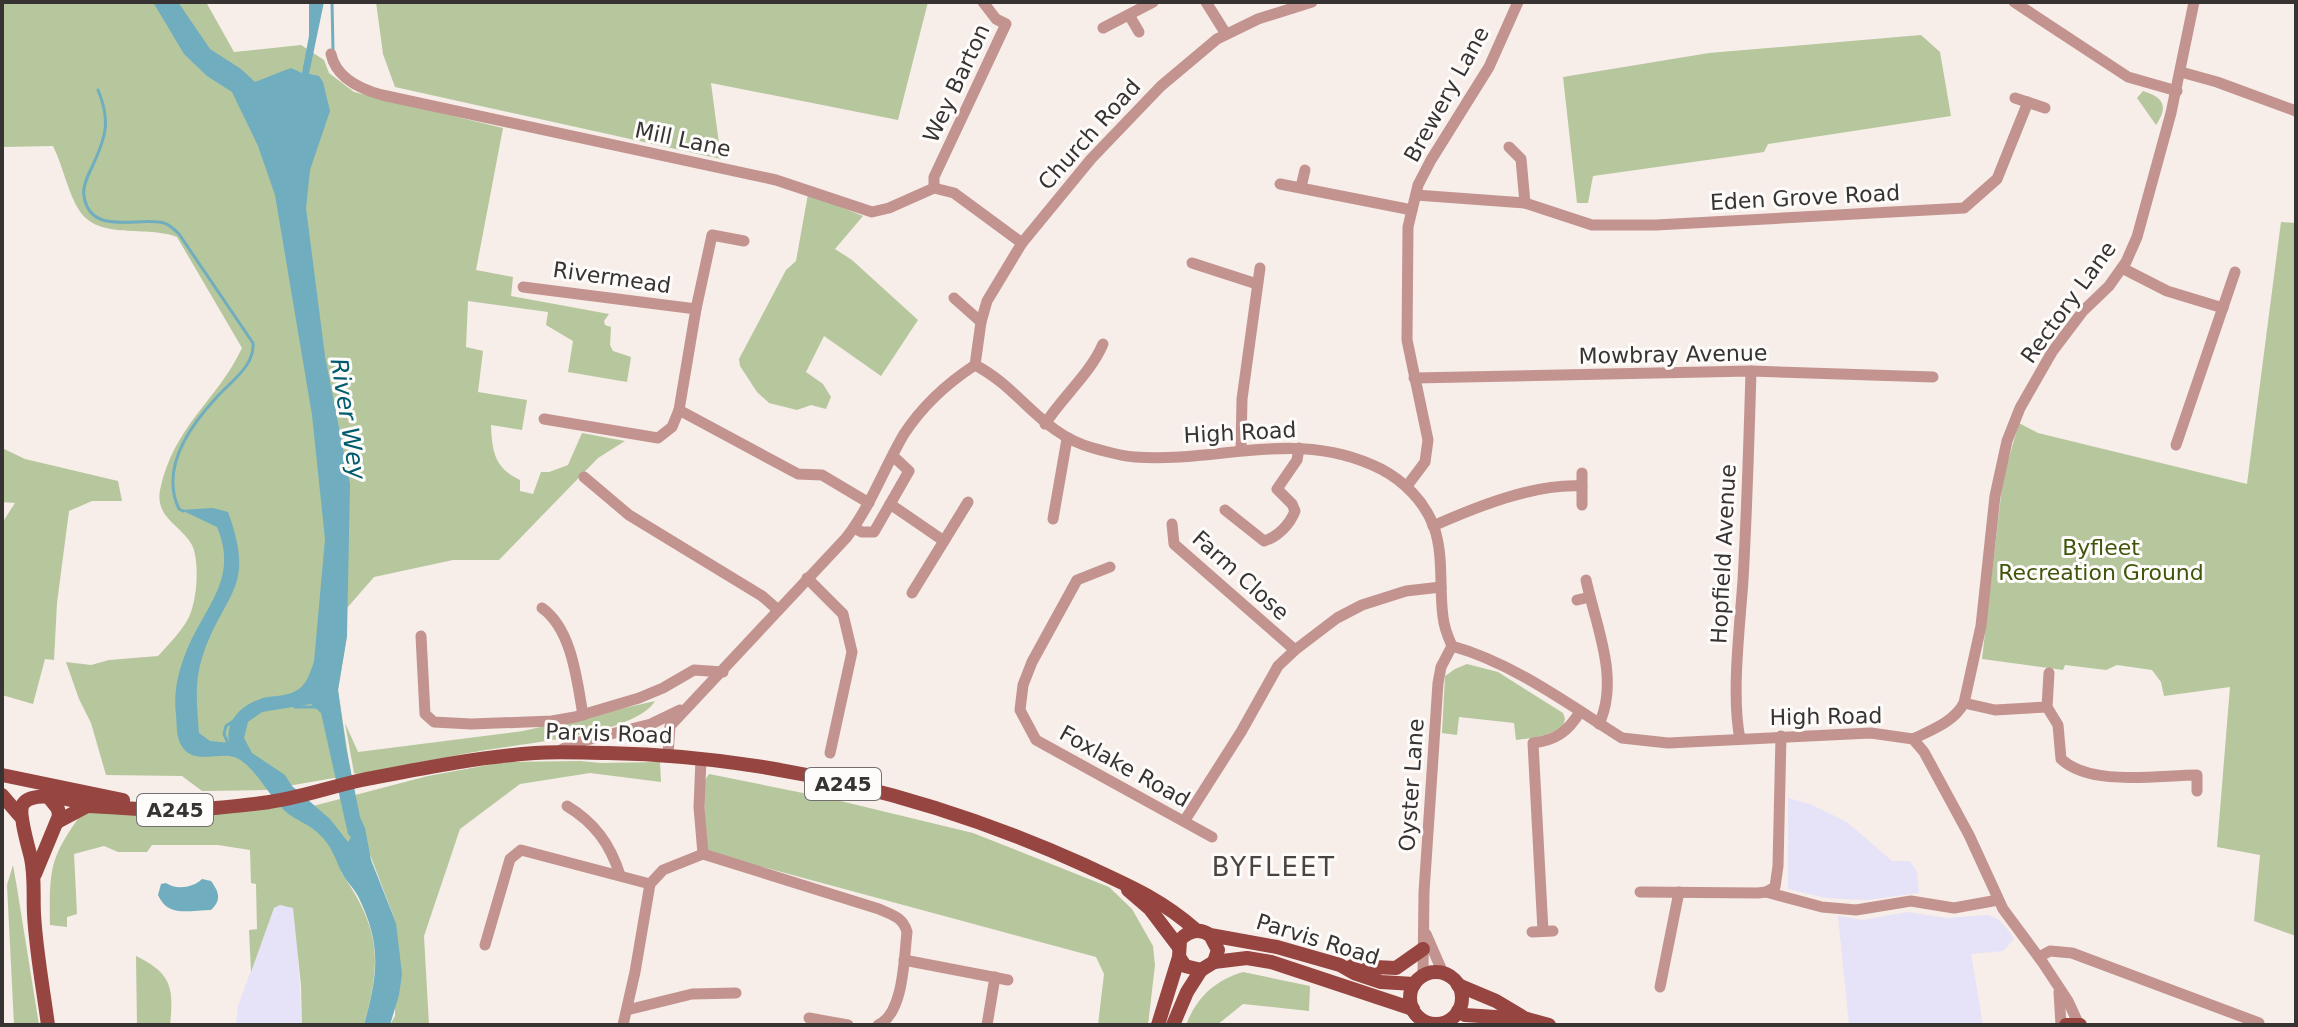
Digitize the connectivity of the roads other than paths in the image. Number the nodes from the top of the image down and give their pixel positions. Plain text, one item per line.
1 (983, 2) edge
2 (1153, 2) edge
3 (1206, 2) edge
4 (1312, 2) edge
5 (1518, 2) edge
6 (2014, 2) edge
7 (2194, 2) edge
8 (1129, 15) junction
9 (1103, 28) dead end
10 (1139, 32) dead end
11 (1226, 34) junction
12 (331, 54) dead end
13 (2181, 72) junction
14 (2177, 91) junction
15 (2015, 98) dead end
16 (2028, 102) junction
17 (2045, 108) dead end
18 (2296, 111) edge
19 (1509, 147) dead end
20 (1305, 170) dead end
21 (1280, 184) dead end
22 (1301, 187) junction
23 (934, 188) junction
24 (1416, 195) junction
25 (1525, 203) junction
26 (1412, 210) junction
27 (744, 241) dead end
28 (1022, 243) junction
29 (1192, 263) dead end
30 (1260, 268) dead end
31 (2122, 268) junction
32 (2235, 272) dead end
33 (1257, 284) junction
34 (523, 287) dead end
35 (954, 298) dead end
36 (2223, 308) junction
37 (696, 309) junction
38 (981, 322) junction
39 (1103, 344) dead end
40 (975, 365) junction
41 (1751, 371) junction
42 (1933, 377) dead end
43 (1414, 378) junction
44 (679, 410) junction
45 (544, 419) dead end
46 (1045, 424) junction
47 (1067, 439) junction
48 (2176, 445) dead end
49 (1299, 448) junction
50 (1241, 449) junction
51 (893, 456) junction
52 (584, 477) dead end
53 (1407, 486) junction
54 (968, 502) dead end
55 (869, 503) junction
56 (890, 504) junction
57 (1582, 505) dead end
58 (1225, 510) dead end
59 (1053, 519) dead end
60 (1172, 524) dead end
61 (1433, 526) junction
62 (854, 528) junction
63 (944, 541) junction
64 (1110, 567) dead end
65 (807, 578) junction
66 (1586, 580) dead end
67 (1441, 587) junction
68 (912, 593) dead end
69 (1590, 597) junction
70 (1577, 600) dead end
71 (542, 608) dead end
72 (778, 610) junction
73 (421, 636) dead end
74 (1452, 646) junction
75 (1295, 650) junction
76 (723, 672) junction
77 (2049, 673) dead end
78 (1964, 703) junction
79 (685, 707) junction
80 (2047, 707) junction
81 (1580, 712) junction
82 (583, 715) junction
83 (1599, 724) junction
84 (1781, 736) junction
85 (1740, 739) junction
86 (1913, 739) junction
87 (557, 752) junction
88 (830, 753) dead end
89 (668, 755) junction
90 (701, 759) junction
91 (2, 775) edge
92 (2, 782) edge
93 (2197, 791) dead end
94 (2, 795) edge
95 (43, 797) junction
96 (87, 806) junction
97 (567, 806) dead end
98 (168, 809) junction
99 (1185, 820) junction
100 (24, 822) junction
101 (54, 826) junction
102 (1212, 837) dead end
103 (703, 854) junction
104 (35, 874) junction
105 (620, 875) junction
106 (1115, 879) junction
107 (650, 884) junction
108 (1640, 892) dead end
109 (1679, 892) junction
110 (1766, 892) junction
111 (1998, 900) junction
112 (1424, 930) junction
113 (1543, 931) dead end
114 (1203, 932) junction
115 (485, 945) dead end
116 (1423, 949) junction
117 (1178, 951) junction
118 (2039, 957) junction
119 (904, 960) junction
120 (1340, 965) junction
121 (1208, 966) junction
122 (1443, 973) junction
123 (995, 977) junction
124 (1419, 979) junction
125 (1008, 980) dead end
126 (1458, 985) junction
127 (1660, 987) dead end
128 (2058, 988) junction
129 (736, 993) dead end
130 (627, 1010) junction
131 (1458, 1011) junction
132 (1418, 1017) edge
133 (809, 1018) dead end
134 (1527, 1019) junction
135 (1445, 1023) edge
136 (2259, 1023) dead end
137 (48, 1025) edge
138 (623, 1025) edge
139 (848, 1025) edge
140 (878, 1025) edge
141 (987, 1025) edge
142 (1158, 1025) edge
143 (1173, 1025) edge
144 (1549, 1025) edge
145 (2063, 1025) edge
146 (2079, 1025) edge

1 - 23 street, Wey Barton
2 - 8 street
3 - 11 street
4 - 11 street, Church Road
5 - 24 street, Brewery Lane
6 - 14 street
7 - 13 street, Rectory Lane
8 - 9 street
8 - 10 street
11 - 28 street, Church Road
12 - 23 street, Mill Lane
13 - 14 street, Rectory Lane
13 - 18 street
14 - 31 street, Rectory Lane
15 - 16 street
16 - 17 street
16 - 25 street, Eden Grove Road
19 - 25 street
20 - 22 street
21 - 22 street
22 - 26 street
23 - 28 street
24 - 25 street, Eden Grove Road
24 - 26 street, Brewery Lane
26 - 43 street, Brewery Lane
27 - 37 street
28 - 38 street, Church Road
29 - 33 street
30 - 33 street
31 - 36 street
31 - 78 street, Rectory Lane
32 - 36 street
33 - 50 street
34 - 37 street, Rivermead
35 - 38 street
36 - 48 street
37 - 44 street
38 - 40 street, Church Road
39 - 46 street
40 - 46 street, High Road
40 - 51 street
41 - 42 street, Mowbray Avenue
41 - 43 street, Mowbray Avenue
41 - 85 street, Hopfield Avenue
43 - 53 street, Brewery Lane
44 - 45 street
44 - 55 street
46 - 47 street, High Road
47 - 50 street, High Road
47 - 59 street
49 - 50 street, High Road
49 - 53 street, High Road
49 - 58 street
51 - 55 street
51 - 56 street
52 - 72 street
53 - 61 street, High Road
54 - 63 street
55 - 62 street
56 - 62 street
56 - 63 street
57 - 61 street
60 - 75 street, Farm Close
61 - 67 street, High Road
62 - 65 street
63 - 68 street
64 - 99 street, Foxlake Road
65 - 72 street
65 - 88 street
66 - 69 street
67 - 74 street, High Road
67 - 75 street
69 - 70 street
69 - 83 street
71 - 82 street
72 - 76 street
73 - 82 street
74 - 81 street, High Road
74 - 112 street, Oyster Lane
75 - 99 street
76 - 79 street
76 - 82 street
77 - 80 street
78 - 80 street
78 - 86 street
79 - 87 street
79 - 89 street
80 - 93 street
81 - 83 street, High Road
81 - 113 street
83 - 85 street, High Road
84 - 85 street, High Road
84 - 86 street, High Road
84 - 110 street
86 - 111 street, High Road
87 - 89 main road, Parvis Road / A245
87 - 98 main road, Parvis Road / A245
89 - 90 main road, Parvis Road / A245
90 - 103 street
90 - 106 main road, Parvis Road / A245
91 - 98 main road, A245
92 - 95 main road, A245
94 - 100 main road
95 - 96 main road, Parvis Road / A245
95 - 100 main road
95 - 101 main road
96 - 98 main road, Parvis Road / A245
96 - 101 main road
97 - 105 street
99 - 102 street, Foxlake Road
100 - 101 main road
100 - 104 main road
101 - 104 main road
103 - 107 street
103 - 119 street
104 - 137 main road
105 - 107 street
105 - 115 street
106 - 114 main road, Parvis Road / A245
106 - 117 main road, Parvis Road / A245
107 - 130 street
108 - 109 street
109 - 110 street
109 - 127 street
110 - 111 street
111 - 118 street, High Road
112 - 116 street, Oyster Lane
112 - 122 street, Oyster Lane
114 - 117 main road
114 - 120 main road, Parvis Road
114 - 121 main road
116 - 120 main road
116 - 124 street, Oyster Lane
117 - 121 main road, A245
117 - 142 main road
118 - 128 street, High Road
118 - 136 street
119 - 123 street
119 - 140 street
120 - 124 main road, Parvis Road
121 - 132 main road, Parvis Road
121 - 143 main road
122 - 124 main road
122 - 126 main road
123 - 125 street
123 - 141 street
124 - 132 main road
126 - 131 main road
126 - 134 main road
128 - 145 street, High Road
128 - 146 street, High Road
129 - 130 street
130 - 138 street
131 - 134 main road
131 - 135 main road
132 - 135 main road
133 - 139 street
134 - 144 main road
145 - 146 main road

